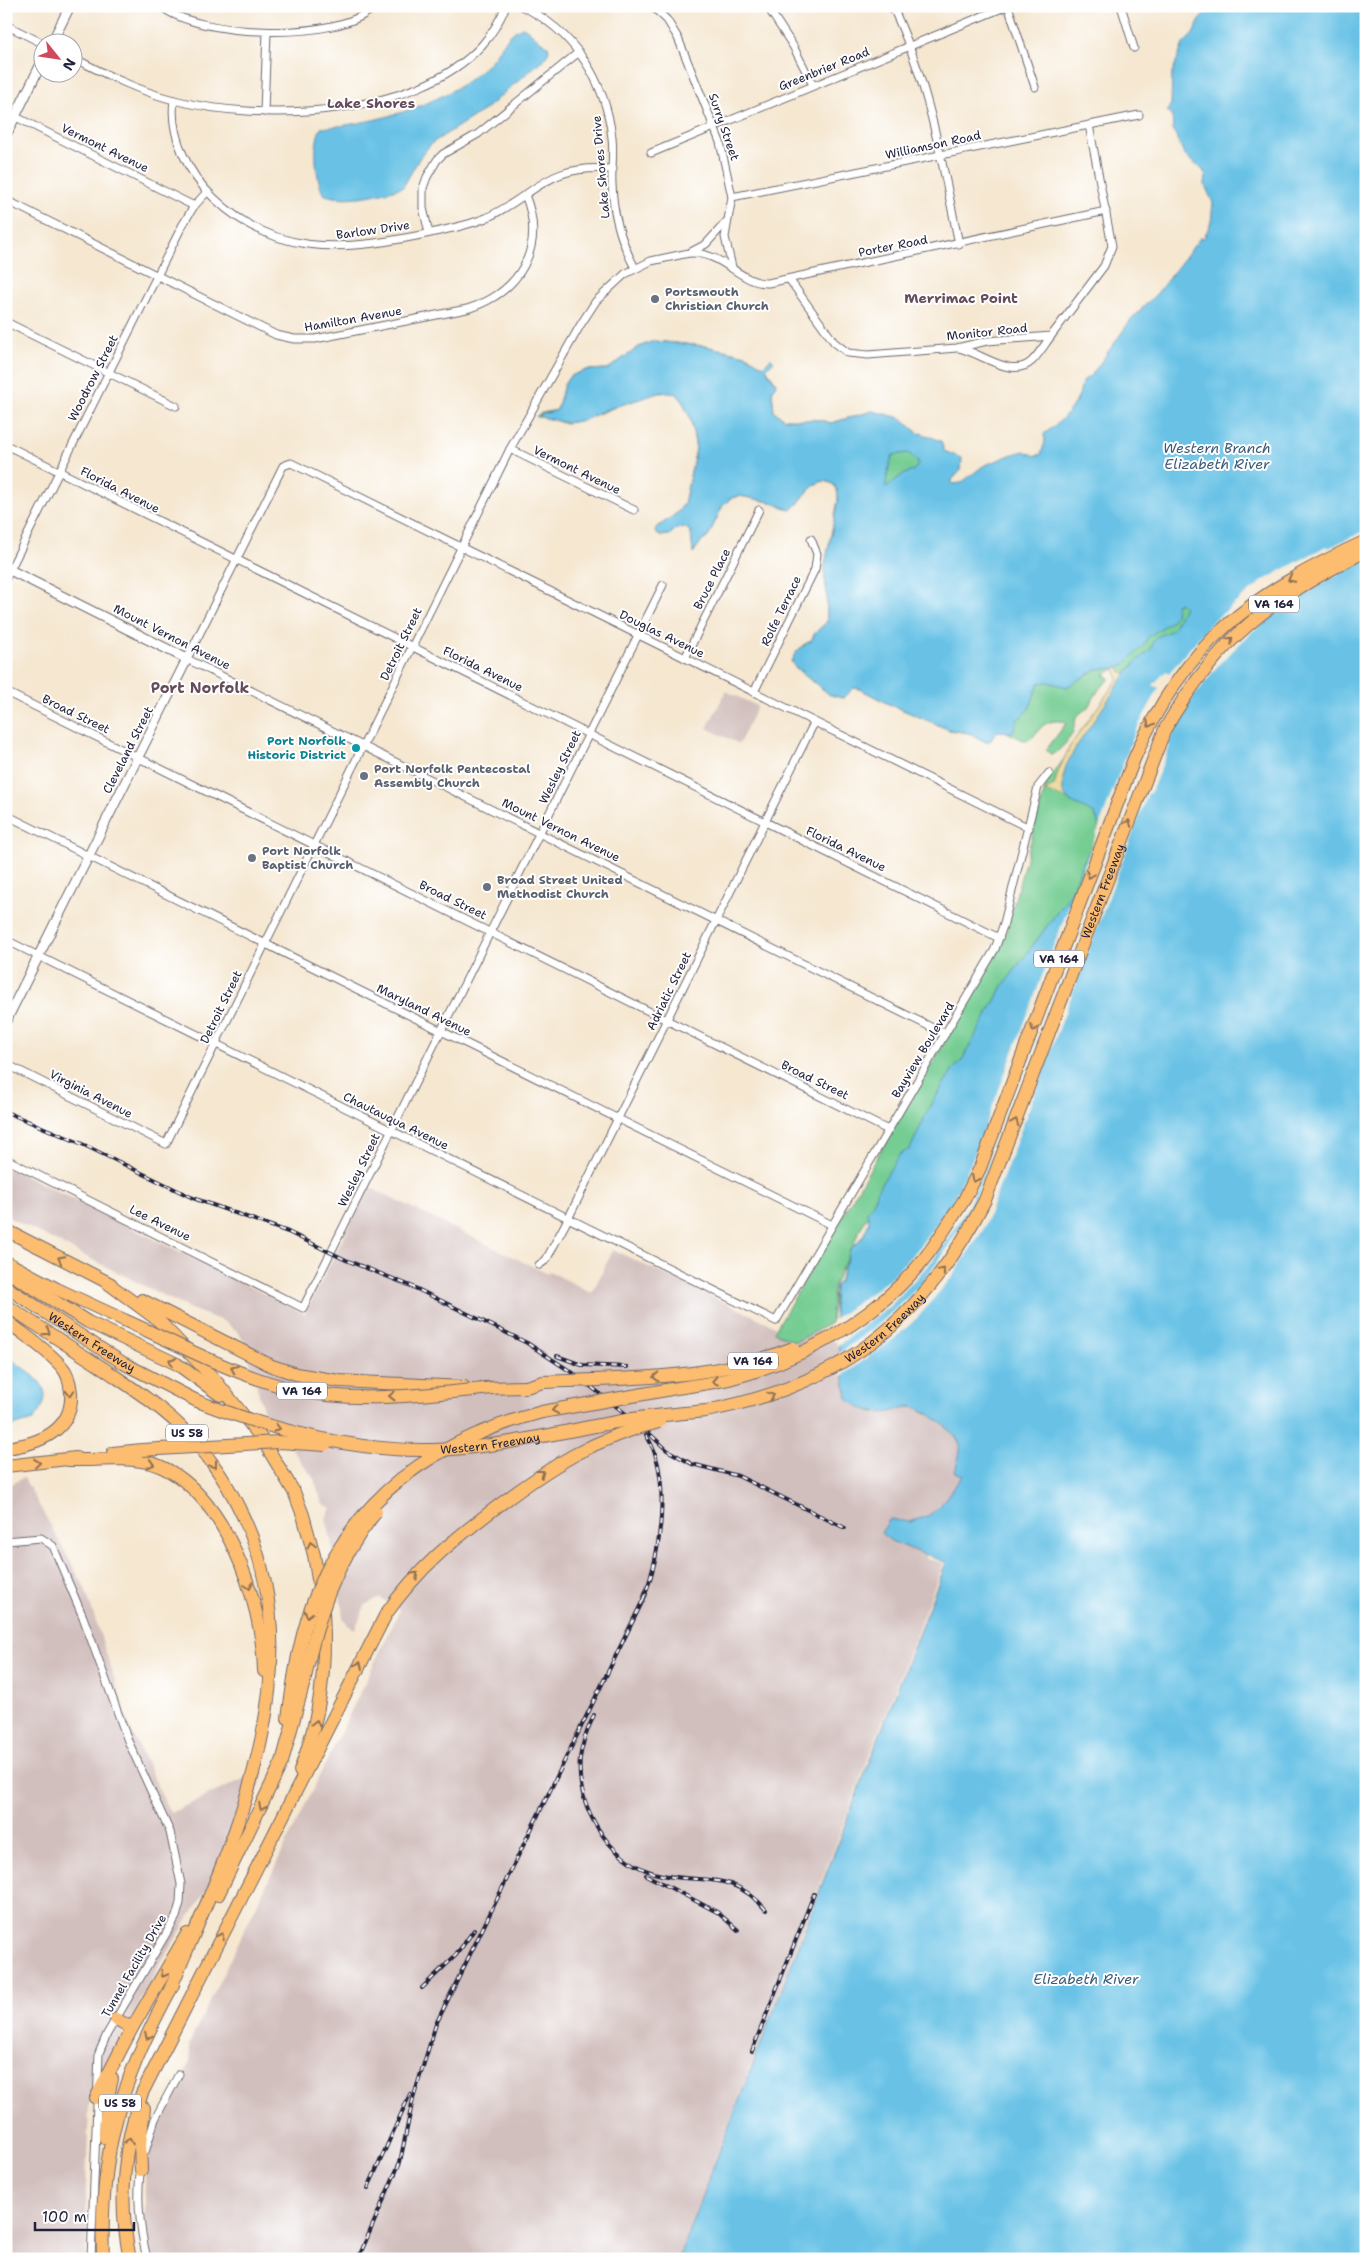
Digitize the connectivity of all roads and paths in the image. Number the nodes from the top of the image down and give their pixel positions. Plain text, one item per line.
1 (70, 6) edge
2 (161, 6) edge
3 (374, 6) edge
4 (506, 6) edge
5 (521, 6) edge
6 (652, 6) edge
7 (767, 6) edge
8 (892, 6) edge
9 (1008, 6) edge
10 (1121, 6) edge
11 (6, 25) edge
12 (57, 32) edge
13 (267, 32) junction
14 (32, 38) edge
15 (910, 46) junction
16 (1134, 48) dead end
17 (579, 52) junction
18 (82, 63) edge
19 (33, 82) edge
20 (813, 85) junction
21 (1035, 86) dead end
22 (174, 100) junction
23 (6, 112) edge
24 (264, 112) junction
25 (1139, 115) dead end
26 (16, 117) junction
27 (1089, 125) junction
28 (714, 126) junction
29 (6, 135) edge
30 (651, 153) dead end
31 (940, 155) junction
32 (613, 169) junction
33 (207, 192) junction
34 (525, 195) junction
35 (732, 196) junction
36 (6, 200) edge
37 (194, 206) junction
38 (1106, 211) junction
39 (727, 221) junction
40 (429, 233) junction
41 (959, 244) junction
42 (689, 253) junction
43 (732, 267) junction
44 (635, 268) junction
45 (157, 276) junction
46 (788, 279) junction
47 (6, 322) edge
48 (1051, 336) junction
49 (957, 348) junction
50 (108, 373) junction
51 (176, 406) dead end
52 (6, 445) edge
53 (510, 449) junction
54 (286, 463) joint
55 (58, 471) junction
56 (634, 510) dead end
57 (759, 510) dead end
58 (811, 539) dead end
59 (1366, 541) edge
60 (461, 548) junction
61 (1366, 551) edge
62 (236, 560) junction
63 (8, 572) edge
64 (663, 585) dead end
65 (638, 635) junction
66 (412, 647) junction
67 (684, 658) junction
68 (187, 659) junction
69 (6, 692) edge
70 (754, 692) junction
71 (814, 723) junction
72 (589, 734) junction
73 (363, 746) junction
74 (138, 757) junction
75 (1049, 773) dead end
76 (6, 815) edge
77 (765, 822) junction
78 (1029, 828) junction
79 (539, 834) junction
80 (314, 845) junction
81 (89, 856) junction
82 (716, 921) junction
83 (490, 931) junction
84 (1000, 938) junction
85 (6, 940) edge
86 (265, 944) junction
87 (39, 956) junction
88 (667, 1020) junction
89 (6, 1022) edge
90 (441, 1031) junction
91 (945, 1034) junction
92 (216, 1044) junction
93 (6, 1064) edge
94 (618, 1119) junction
95 (888, 1130) junction
96 (391, 1132) junction
97 (166, 1144) joint
98 (6, 1159) edge
99 (568, 1219) junction
100 (832, 1225) junction
101 (6, 1230) edge
102 (941, 1235) junction
103 (6, 1262) edge
104 (539, 1265) dead end
105 (6, 1271) edge
106 (105, 1281) junction
107 (6, 1287) edge
108 (6, 1305) edge
109 (303, 1308) joint
110 (6, 1320) edge
111 (776, 1321) joint
112 (493, 1388) junction
113 (706, 1411) junction
114 (251, 1424) junction
115 (6, 1441) edge
116 (28, 1444) junction
117 (6, 1448) edge
118 (370, 1448) junction
119 (68, 1460) junction
120 (6, 1466) edge
121 (6, 1541) edge
122 (256, 1761) junction
123 (273, 1833) junction
124 (214, 1886) junction
125 (170, 1992) junction
126 (116, 2018) junction
127 (132, 2028) junction
128 (167, 2042) junction
129 (123, 2048) junction
130 (179, 2074) dead end
131 (96, 2098) junction
132 (140, 2175) junction
133 (104, 2180) junction
134 (90, 2259) edge
135 (103, 2259) edge
136 (130, 2259) edge
137 (147, 2259) edge

1 - 12 street
2 - 13 street
3 - 13 street
4 - 24 street
5 - 17 street, Lake Shores Drive
6 - 28 street, Surry Street
7 - 20 street
8 - 15 street
9 - 15 street, Greenbrier Road
9 - 21 street
10 - 16 street
11 - 14 street
13 - 24 street
15 - 20 street, Greenbrier Road
15 - 31 street
17 - 32 street, Lake Shores Drive
17 - 40 street
18 - 22 street
19 - 26 street
20 - 28 street, Greenbrier Road
22 - 24 street
22 - 33 street, Barlow Drive
23 - 26 street, Vermont Avenue
25 - 27 street, Williamson Road
26 - 29 street
26 - 37 street, Vermont Avenue
27 - 31 street, Williamson Road
27 - 38 street
28 - 30 street, Greenbrier Road
28 - 35 street, Surry Street
31 - 35 street, Williamson Road
31 - 41 street
32 - 34 street, Barlow Drive
32 - 44 street, Lake Shores Drive
33 - 37 street, Woodrow Street
33 - 40 street, Barlow Drive
34 - 40 street, Barlow Drive
34 - 45 street, Hamilton Avenue
35 - 39 street, Surry Street
36 - 45 street, Hamilton Avenue
37 - 45 street, Woodrow Street
38 - 41 street, Porter Road
38 - 48 street
39 - 42 street, Detroit Street
39 - 43 street, Surry Street
41 - 46 street, Porter Road
42 - 43 street, Porter Road
42 - 44 street, Detroit Street
43 - 46 street, Porter Road
44 - 53 street, Detroit Street
45 - 50 street, Woodrow Street
46 - 49 street, Monitor Road
47 - 50 street
48 - 49 street, Monitor Road
48 - 49 street
50 - 51 street
50 - 55 street, Woodrow Street
52 - 55 street, Florida Avenue
53 - 56 street, Vermont Avenue
53 - 60 street, Detroit Street
54 - 60 street, Douglas Avenue
54 - 62 street, Cleveland Street
55 - 62 street, Florida Avenue
55 - 63 street, Woodrow Street
57 - 67 street, Bruce Place
58 - 70 street, Rolfe Terrace
59 -> 102 highway, Western Freeway / VA 164
60 - 65 street, Douglas Avenue
60 - 66 street, Detroit Street
113 -> 61 highway, Western Freeway / VA 164
62 - 66 street, Florida Avenue
62 - 68 street, Cleveland Street
63 - 68 street, Mount Vernon Avenue
64 - 65 street, Wesley Street
65 - 67 street, Douglas Avenue
65 - 72 street, Wesley Street
66 - 72 street, Florida Avenue
66 - 73 street, Detroit Street
67 - 70 street, Douglas Avenue
68 - 73 street, Mount Vernon Avenue
68 - 74 street, Cleveland Street
69 - 74 street, Broad Street
70 - 71 street, Douglas Avenue
71 - 77 street, Adriatic Street
71 - 78 street, Douglas Avenue
72 - 77 street, Florida Avenue
72 - 79 street, Wesley Street
73 - 79 street, Mount Vernon Avenue
73 - 80 street, Detroit Street
74 - 80 street, Broad Street
74 - 81 street, Cleveland Street
75 - 78 street, Bayview Boulevard
76 - 81 street, Maryland Avenue
77 - 82 street, Adriatic Street
77 - 84 street, Florida Avenue
78 - 84 street, Bayview Boulevard
79 - 82 street, Mount Vernon Avenue
79 - 83 street, Wesley Street
80 - 83 street, Broad Street
80 - 86 street, Detroit Street
81 - 86 street, Maryland Avenue
81 - 87 street, Cleveland Street
82 - 88 street, Adriatic Street
82 - 91 street, Mount Vernon Avenue
83 - 88 street, Broad Street
83 - 90 street, Wesley Street
84 - 91 street, Bayview Boulevard
85 - 87 street, Chautauqua Avenue
86 - 90 street, Maryland Avenue
86 - 92 street, Detroit Street
87 - 89 street, Cleveland Street
87 - 92 street, Chautauqua Avenue
88 - 94 street, Adriatic Street
88 - 95 street, Broad Street
90 - 94 street, Maryland Avenue
90 - 96 street, Wesley Street
91 - 95 street, Bayview Boulevard
92 - 96 street, Chautauqua Avenue
92 - 97 street, Detroit Street
93 - 97 street, Virginia Avenue
94 - 99 street, Adriatic Street
94 - 100 street, Maryland Avenue
95 - 100 street, Bayview Boulevard
96 - 99 street, Chautauqua Avenue
96 - 109 street, Wesley Street
98 - 109 street, Lee Avenue
99 - 104 street, Adriatic Street
99 - 111 street, Chautauqua Avenue
100 - 111 street, Bayview Boulevard
106 -> 101 highway
102 -> 112 highway, Western Freeway / VA 164, bridge
102 -> 125 highway, bridge
112 -> 103 highway, Western Freeway / VA 164, bridge
114 -> 105 highway, US 58
106 - 112 highway, bridge
106 - 114 highway
107 -> 118 highway, Western Freeway / VA 164, bridge
108 -> 122 highway, US 58
110 -> 116 highway
113 - 118 highway, Western Freeway / VA 164, bridge
123 -> 113 highway, bridge
123 -> 114 highway, US 58
115 - 116 highway
116 - 117 highway
118 - 119 highway, bridge
120 -> 119 highway
119 -> 122 highway
121 - 126 street, Tunnel Facility Drive
122 - 124 highway, US 58
128 -> 123 highway, US 58
124 - 125 highway, US 58
124 -> 127 highway
125 -> 133 highway, US 58
126 - 127 highway
126 - 131 street, Tunnel Facility Drive
127 - 129 highway
128 - 132 highway
136 -> 128 highway, US 58
129 - 131 highway
129 - 133 highway
130 - 132 street
131 - 134 street, Tunnel Facility Drive
132 - 137 street
133 - 135 highway, US 58

